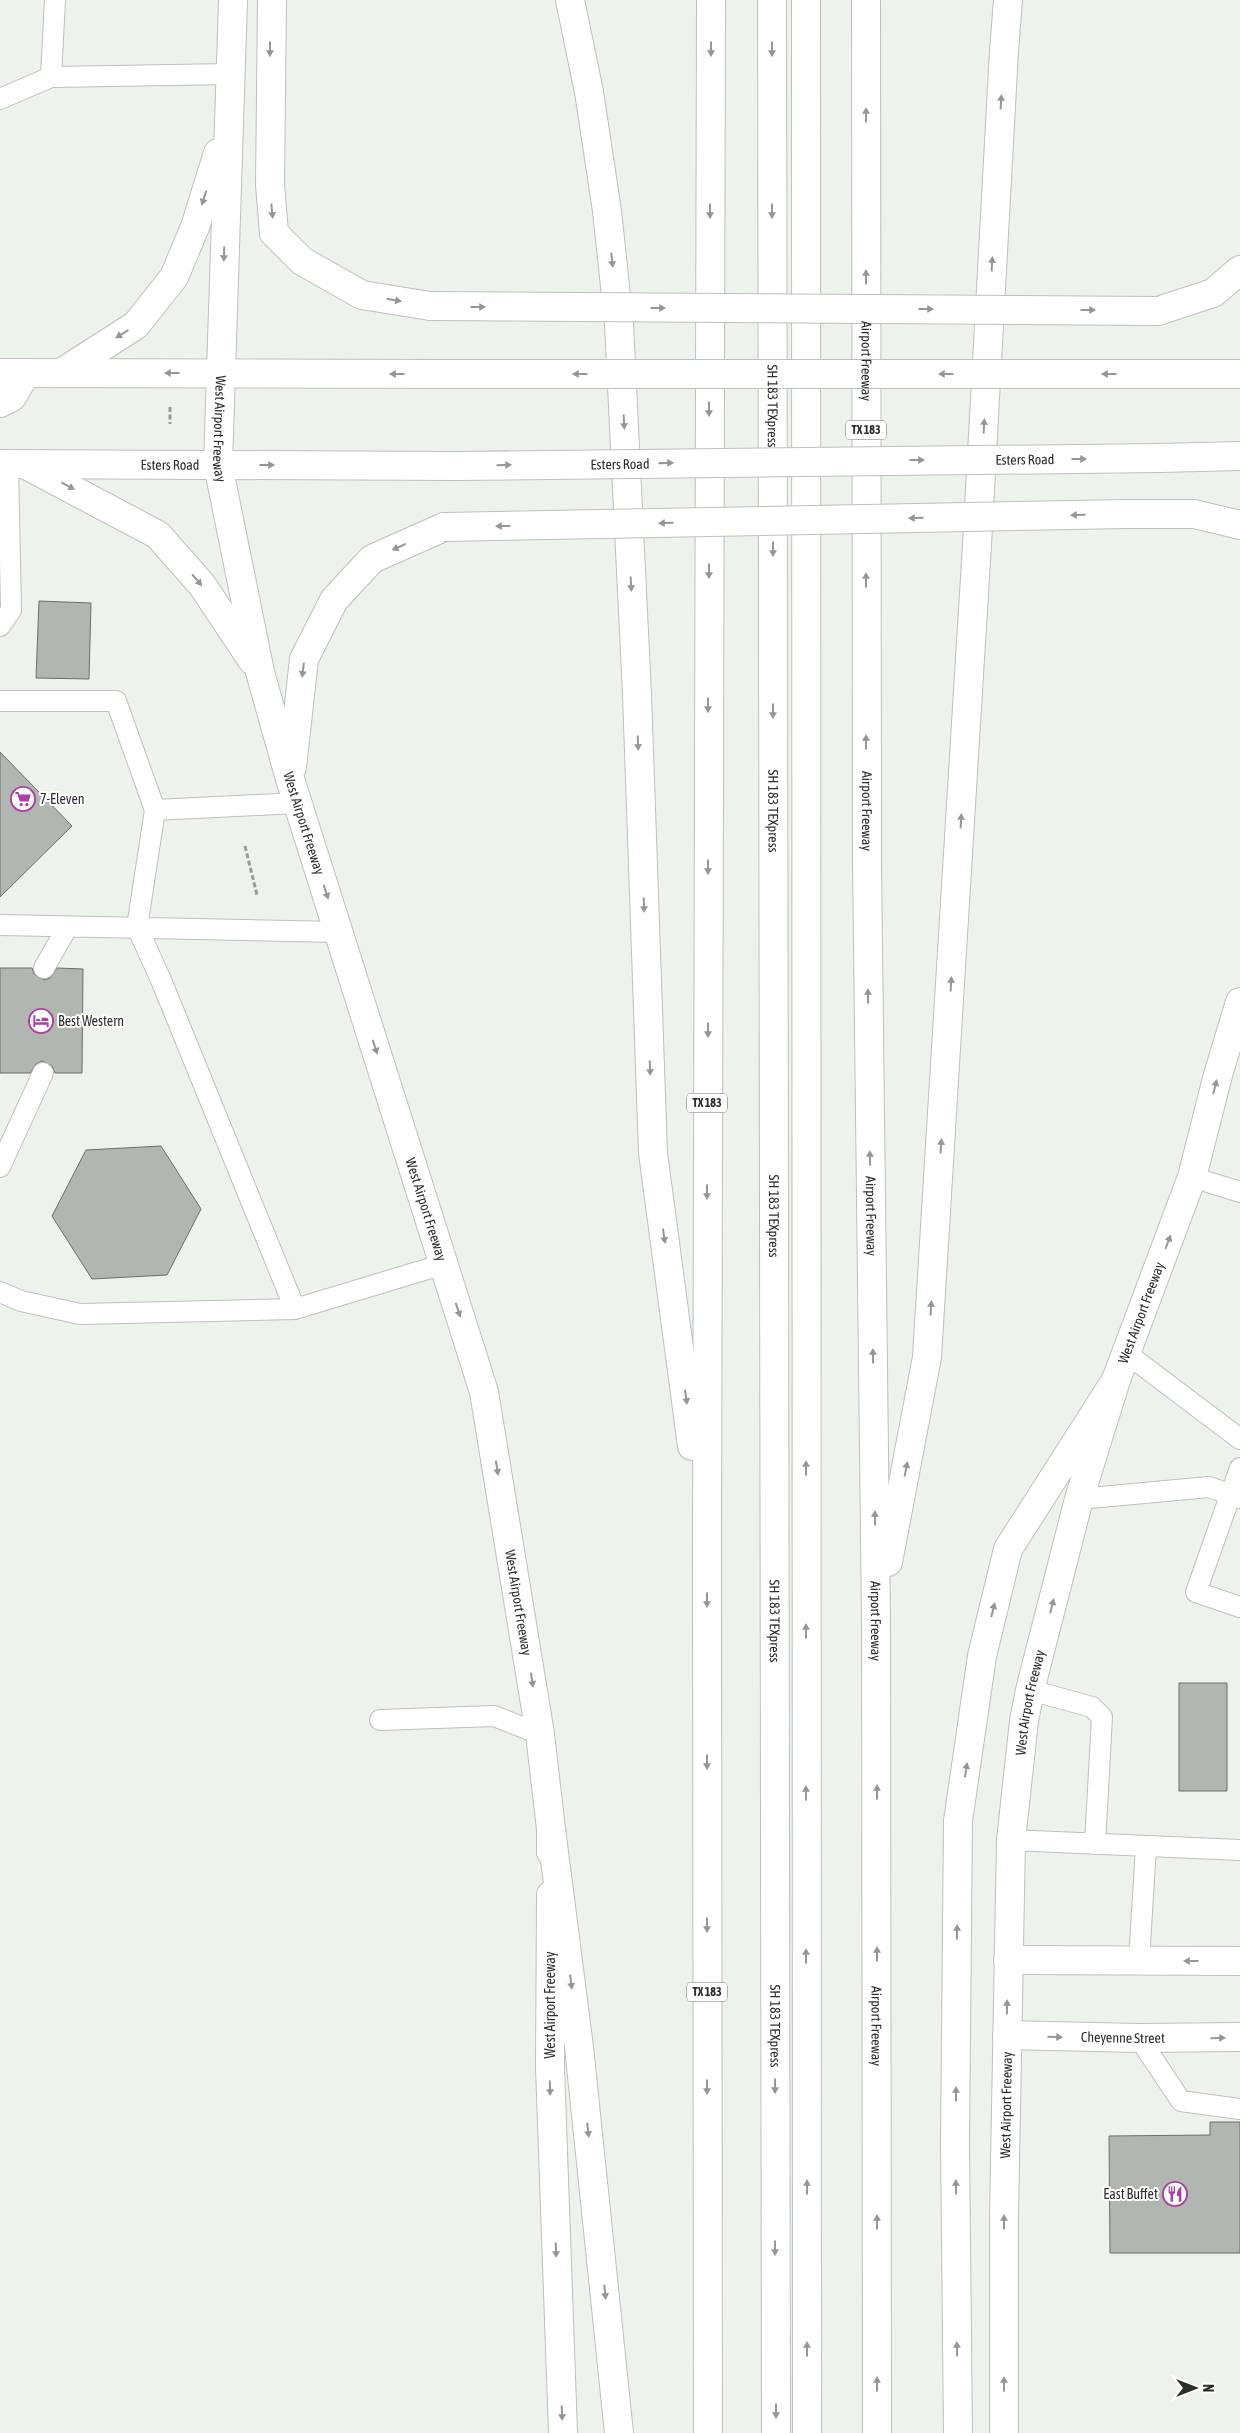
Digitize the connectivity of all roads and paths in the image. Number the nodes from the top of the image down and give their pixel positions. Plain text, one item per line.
1 (55, 0) edge
2 (233, 0) edge
3 (272, 0) edge
4 (570, 0) edge
5 (711, 0) edge
6 (772, 0) edge
7 (806, 0) edge
8 (866, 0) edge
9 (1008, 0) edge
10 (230, 74) junction
11 (51, 77) junction
12 (0, 99) edge
13 (229, 118) junction
14 (1240, 270) edge
15 (13, 373) edge
16 (61, 373) junction
17 (220, 373) junction
18 (1240, 374) edge
19 (0, 403) edge
20 (1240, 456) edge
21 (11, 464) edge
22 (218, 465) junction
23 (1240, 525) edge
24 (4, 615) edge
25 (260, 672) junction
26 (0, 701) edge
27 (294, 791) junction
28 (154, 810) junction
29 (245, 846) dead end
30 (257, 895) dead end
31 (0, 925) edge
32 (137, 927) junction
33 (67, 928) junction
34 (339, 932) junction
35 (44, 968) dead end
36 (1240, 1002) edge
37 (43, 1073) dead end
38 (0, 1167) edge
39 (1192, 1177) junction
40 (1240, 1192) edge
41 (444, 1264) junction
42 (0, 1292) edge
43 (294, 1309) junction
44 (1126, 1353) junction
45 (1116, 1380) junction
46 (1240, 1439) edge
47 (1240, 1468) edge
48 (1235, 1497) edge
49 (1079, 1500) junction
50 (706, 1551) junction
51 (1240, 1607) edge
52 (876, 1620) junction
53 (1030, 1690) junction
54 (380, 1720) dead end
55 (540, 1734) junction
56 (551, 1829) junction
57 (1011, 1840) junction
58 (1095, 1844) junction
59 (1146, 1846) junction
60 (1240, 1850) edge
61 (1008, 1960) junction
62 (1139, 1961) junction
63 (1240, 1962) edge
64 (1007, 2035) junction
65 (1139, 2038) junction
66 (1240, 2038) edge
67 (1240, 2109) edge
68 (563, 2433) edge
69 (619, 2433) edge
70 (708, 2433) edge
71 (776, 2433) edge
72 (808, 2433) edge
73 (877, 2433) edge
74 (958, 2433) edge
75 (1004, 2433) edge

1 - 11 lane
2 - 10 main road, West Airport Freeway
3 -> 14 main road, bridge
4 -> 50 main road
5 -> 50 main road, TX 183
6 -> 71 main road, SH 183 TEXpress
72 -> 7 main road
52 -> 8 main road, Airport Freeway / TX 183
52 -> 9 main road
10 - 11 lane
10 - 13 main road, West Airport Freeway
11 - 12 lane
13 -> 16 main road
13 -> 17 main road, West Airport Freeway
15 - 16 main road
15 - 19 main road
17 -> 16 main road
18 -> 17 main road, bridge
17 - 22 main road, West Airport Freeway
22 -> 20 main road, Esters Road, bridge
21 - 22 main road, Esters Road
21 - 24 lane
21 -> 25 main road
22 - 25 main road, West Airport Freeway
23 -> 27 main road, bridge
25 - 27 main road, West Airport Freeway
26 - 28 lane
27 - 28 lane
27 -> 34 main road, West Airport Freeway
28 - 32 lane
29 - 30 path
31 - 33 lane
32 - 33 lane
32 - 34 lane
32 - 43 lane
33 - 35 lane
34 -> 41 main road, West Airport Freeway
39 -> 36 main road, West Airport Freeway
37 - 38 lane
39 - 40 lane
44 -> 39 main road, West Airport Freeway
41 - 43 lane
41 -> 55 main road, West Airport Freeway
42 - 43 lane
44 - 45 main road, West Airport Freeway
44 - 46 lane
45 - 49 main road, West Airport Freeway
74 -> 45 main road
47 - 48 lane
48 - 49 lane
48 - 51 lane
53 -> 49 main road, West Airport Freeway
50 -> 70 main road, TX 183
73 -> 52 main road, Airport Freeway / TX 183
53 - 57 main road, West Airport Freeway
53 - 58 lane
54 - 55 lane
55 - 56 main road, West Airport Freeway
56 -> 68 main road, West Airport Freeway
56 -> 69 main road
57 - 58 lane
57 - 61 main road, West Airport Freeway
58 - 59 lane
59 - 60 lane
59 - 62 lane
61 - 62 main road
64 -> 61 main road, West Airport Freeway
63 -> 62 main road
64 -> 65 main road, Cheyenne Street
75 -> 64 main road, West Airport Freeway
65 -> 66 main road, Cheyenne Street
65 - 67 lane

